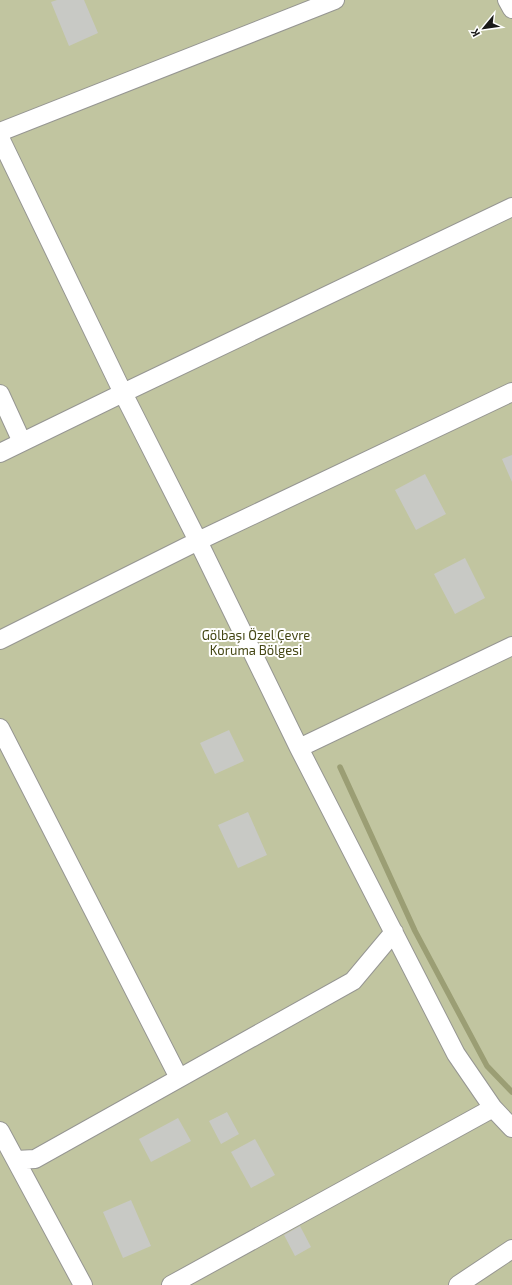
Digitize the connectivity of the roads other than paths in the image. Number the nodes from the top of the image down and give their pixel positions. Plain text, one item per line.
1 (335, 0) edge
2 (507, 0) edge
3 (512, 9) edge
4 (0, 132) edge
5 (0, 138) edge
6 (512, 207) edge
7 (512, 392) edge
8 (123, 393) junction
9 (0, 394) edge
10 (22, 442) junction
11 (0, 453) edge
12 (198, 541) junction
13 (0, 640) edge
14 (512, 646) edge
15 (0, 728) edge
16 (299, 748) junction
17 (394, 932) junction
18 (179, 1078) junction
19 (493, 1108) junction
20 (512, 1128) edge
21 (0, 1131) edge
22 (16, 1160) junction
23 (512, 1249) edge
24 (84, 1285) edge
25 (171, 1285) edge
26 (458, 1285) edge

1 - 4 street
2 - 3 street
5 - 8 street
6 - 8 street
7 - 12 street
8 - 10 street
8 - 12 street
9 - 10 street
10 - 11 street
12 - 13 street
12 - 16 street
14 - 16 street
15 - 18 street
16 - 17 street
17 - 18 street
17 - 19 street
18 - 22 street
19 - 20 street
19 - 25 street
21 - 22 street
22 - 24 street
23 - 26 street

